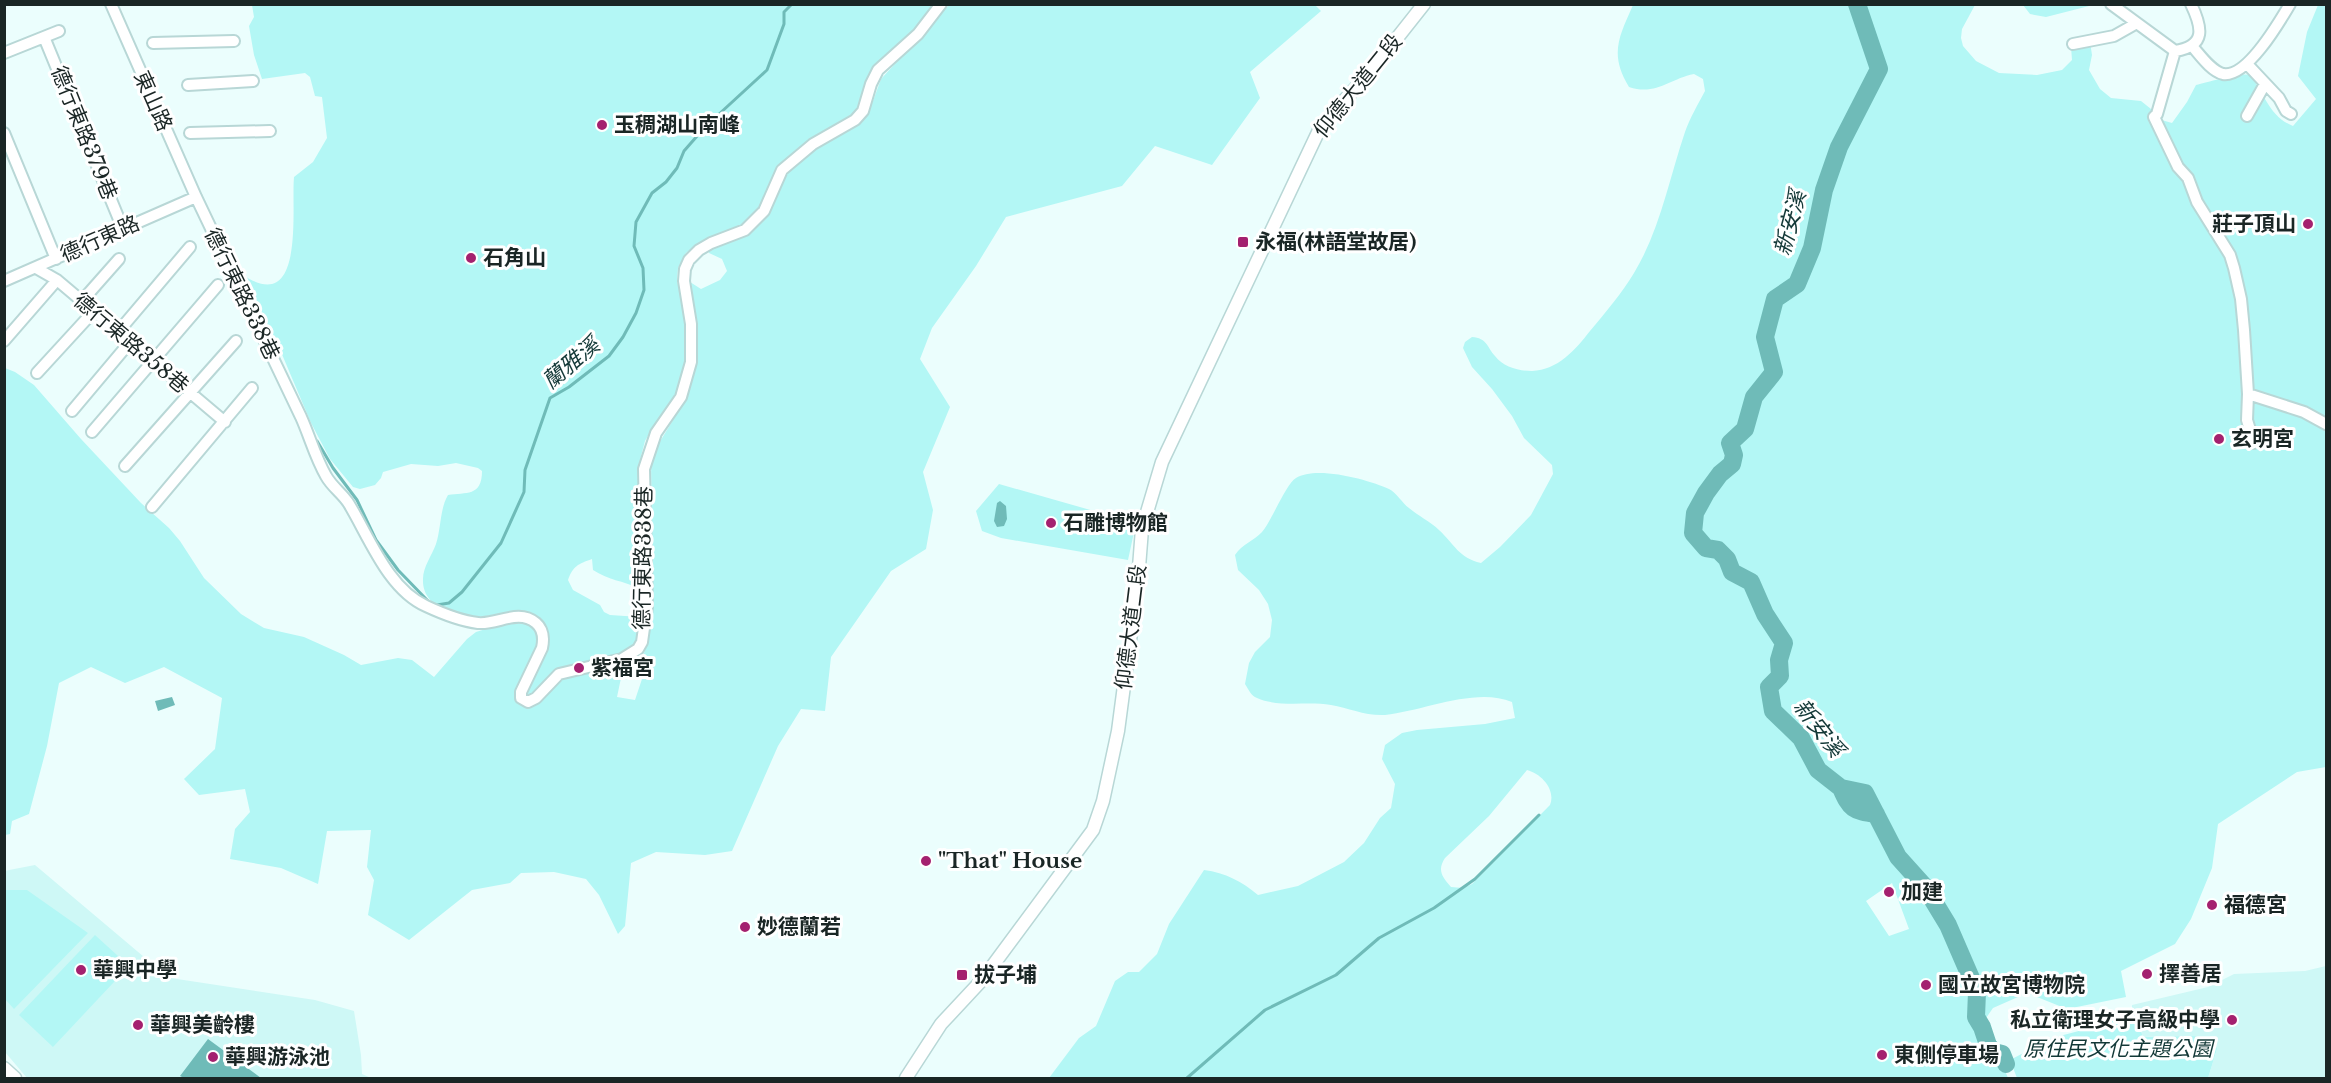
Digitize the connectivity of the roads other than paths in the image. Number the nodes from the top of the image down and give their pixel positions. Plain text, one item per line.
1 (111, 4) edge
2 (941, 4) edge
3 (1424, 4) edge
4 (2111, 4) edge
5 (2191, 4) edge
6 (2290, 4) edge
7 (2137, 23) junction
8 (59, 31) dead end
9 (44, 37) junction
10 (234, 41) dead end
11 (153, 43) dead end
12 (2073, 44) dead end
13 (2192, 46) junction
14 (2175, 51) junction
15 (4, 53) edge
16 (2247, 64) junction
17 (254, 81) dead end
18 (2265, 84) junction
19 (189, 85) dead end
20 (2291, 114) dead end
21 (2247, 116) dead end
22 (270, 131) dead end
23 (190, 132) dead end
24 (4, 133) edge
25 (16, 162) junction
26 (4, 166) edge
27 (196, 197) junction
28 (123, 229) junction
29 (190, 247) dead end
30 (56, 259) junction
31 (119, 259) dead end
32 (36, 268) junction
33 (57, 280) junction
34 (4, 281) edge
35 (218, 285) dead end
36 (81, 302) junction
37 (93, 312) junction
38 (118, 332) junction
39 (4, 341) edge
40 (236, 341) dead end
41 (130, 342) junction
42 (152, 362) junction
43 (36, 373) dead end
44 (252, 388) dead end
45 (190, 393) junction
46 (2248, 394) junction
47 (72, 411) dead end
48 (225, 422) junction
49 (2326, 424) edge
50 (92, 432) dead end
51 (2254, 443) dead end
52 (125, 466) dead end
53 (152, 507) dead end
54 (4, 1068) edge
55 (15, 1078) edge
56 (906, 1078) edge

1 - 27 street, 東山路
2 - 27 street, 德行東路338巷
3 - 56 main road, 仰德大道二段
4 - 7 street
5 - 13 street
6 - 16 street
7 - 12 street
7 - 14 street
8 - 9 street
9 - 15 street
9 - 28 street, 德行東路379巷
10 - 11 street
13 - 14 street
13 - 16 street
14 - 46 street
16 - 18 street
17 - 19 street
18 - 20 street
18 - 21 street
22 - 23 street
24 - 25 street
25 - 26 street
25 - 30 street
27 - 28 street, 德行東路
28 - 30 street, 德行東路
29 - 38 street
30 - 32 street, 德行東路
31 - 36 street
32 - 33 street, 德行東路358巷
32 - 34 street, 德行東路
33 - 36 street, 德行東路358巷
33 - 39 street
35 - 42 street
36 - 37 street, 德行東路358巷
37 - 38 street, 德行東路358巷
37 - 43 street
38 - 41 street, 德行東路358巷
40 - 45 street
41 - 42 street, 德行東路358巷
41 - 47 street
42 - 45 street, 德行東路358巷
42 - 50 street
44 - 48 street
45 - 48 street, 德行東路358巷
45 - 52 street
46 - 49 street
46 - 51 street
48 - 53 street
54 - 55 main road

